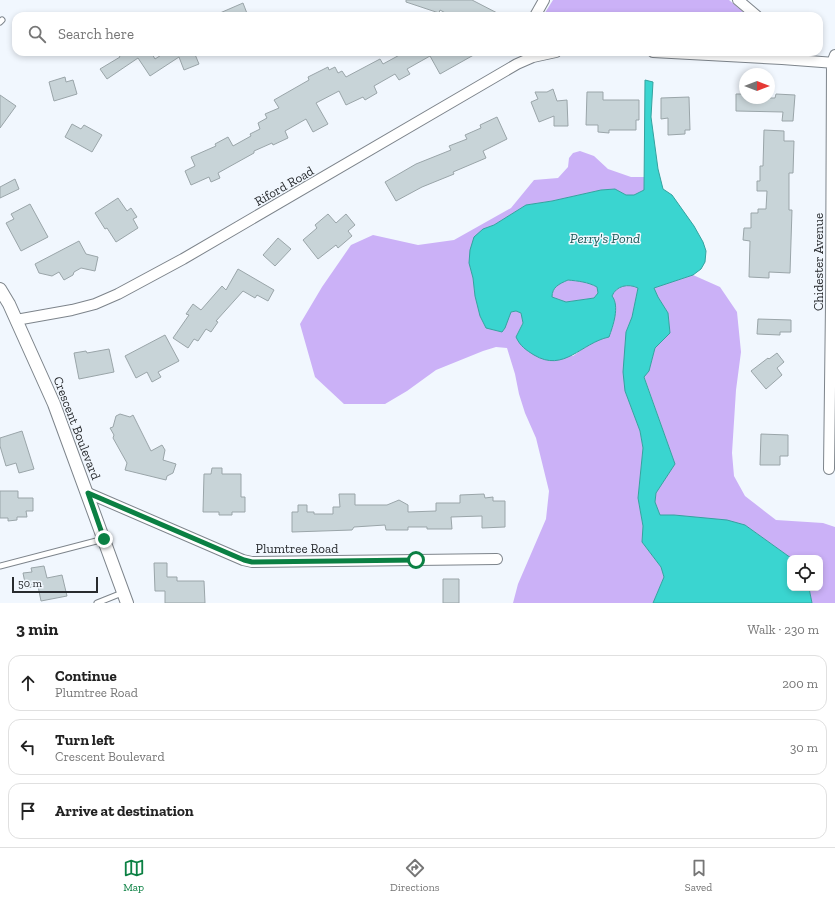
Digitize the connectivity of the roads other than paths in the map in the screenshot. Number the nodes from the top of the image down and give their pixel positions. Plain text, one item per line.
1 (544, 0) edge
2 (738, 0) edge
3 (538, 12) edge
4 (752, 12) edge
5 (530, 56) edge
6 (783, 56) edge
7 (834, 61) edge
8 (0, 289) edge
9 (4, 302) edge
10 (833, 304) edge
11 (16, 320) junction
12 (829, 469) dead end
13 (88, 493) junction
14 (104, 539) junction
15 (496, 559) dead end
16 (0, 566) edge
17 (125, 598) edge
18 (97, 603) edge

1 - 3 street
2 - 4 street
5 - 11 street, Riford Road
6 - 7 street
7 - 10 street, Chidester Avenue
8 - 9 street, Crescent Boulevard
9 - 11 street, Crescent Boulevard
10 - 12 street, Chidester Avenue
11 - 13 street, Crescent Boulevard
13 - 14 street, Crescent Boulevard
13 - 15 street, Plumtree Road
14 - 16 lane
14 - 17 street, Crescent Boulevard
17 - 18 lane

